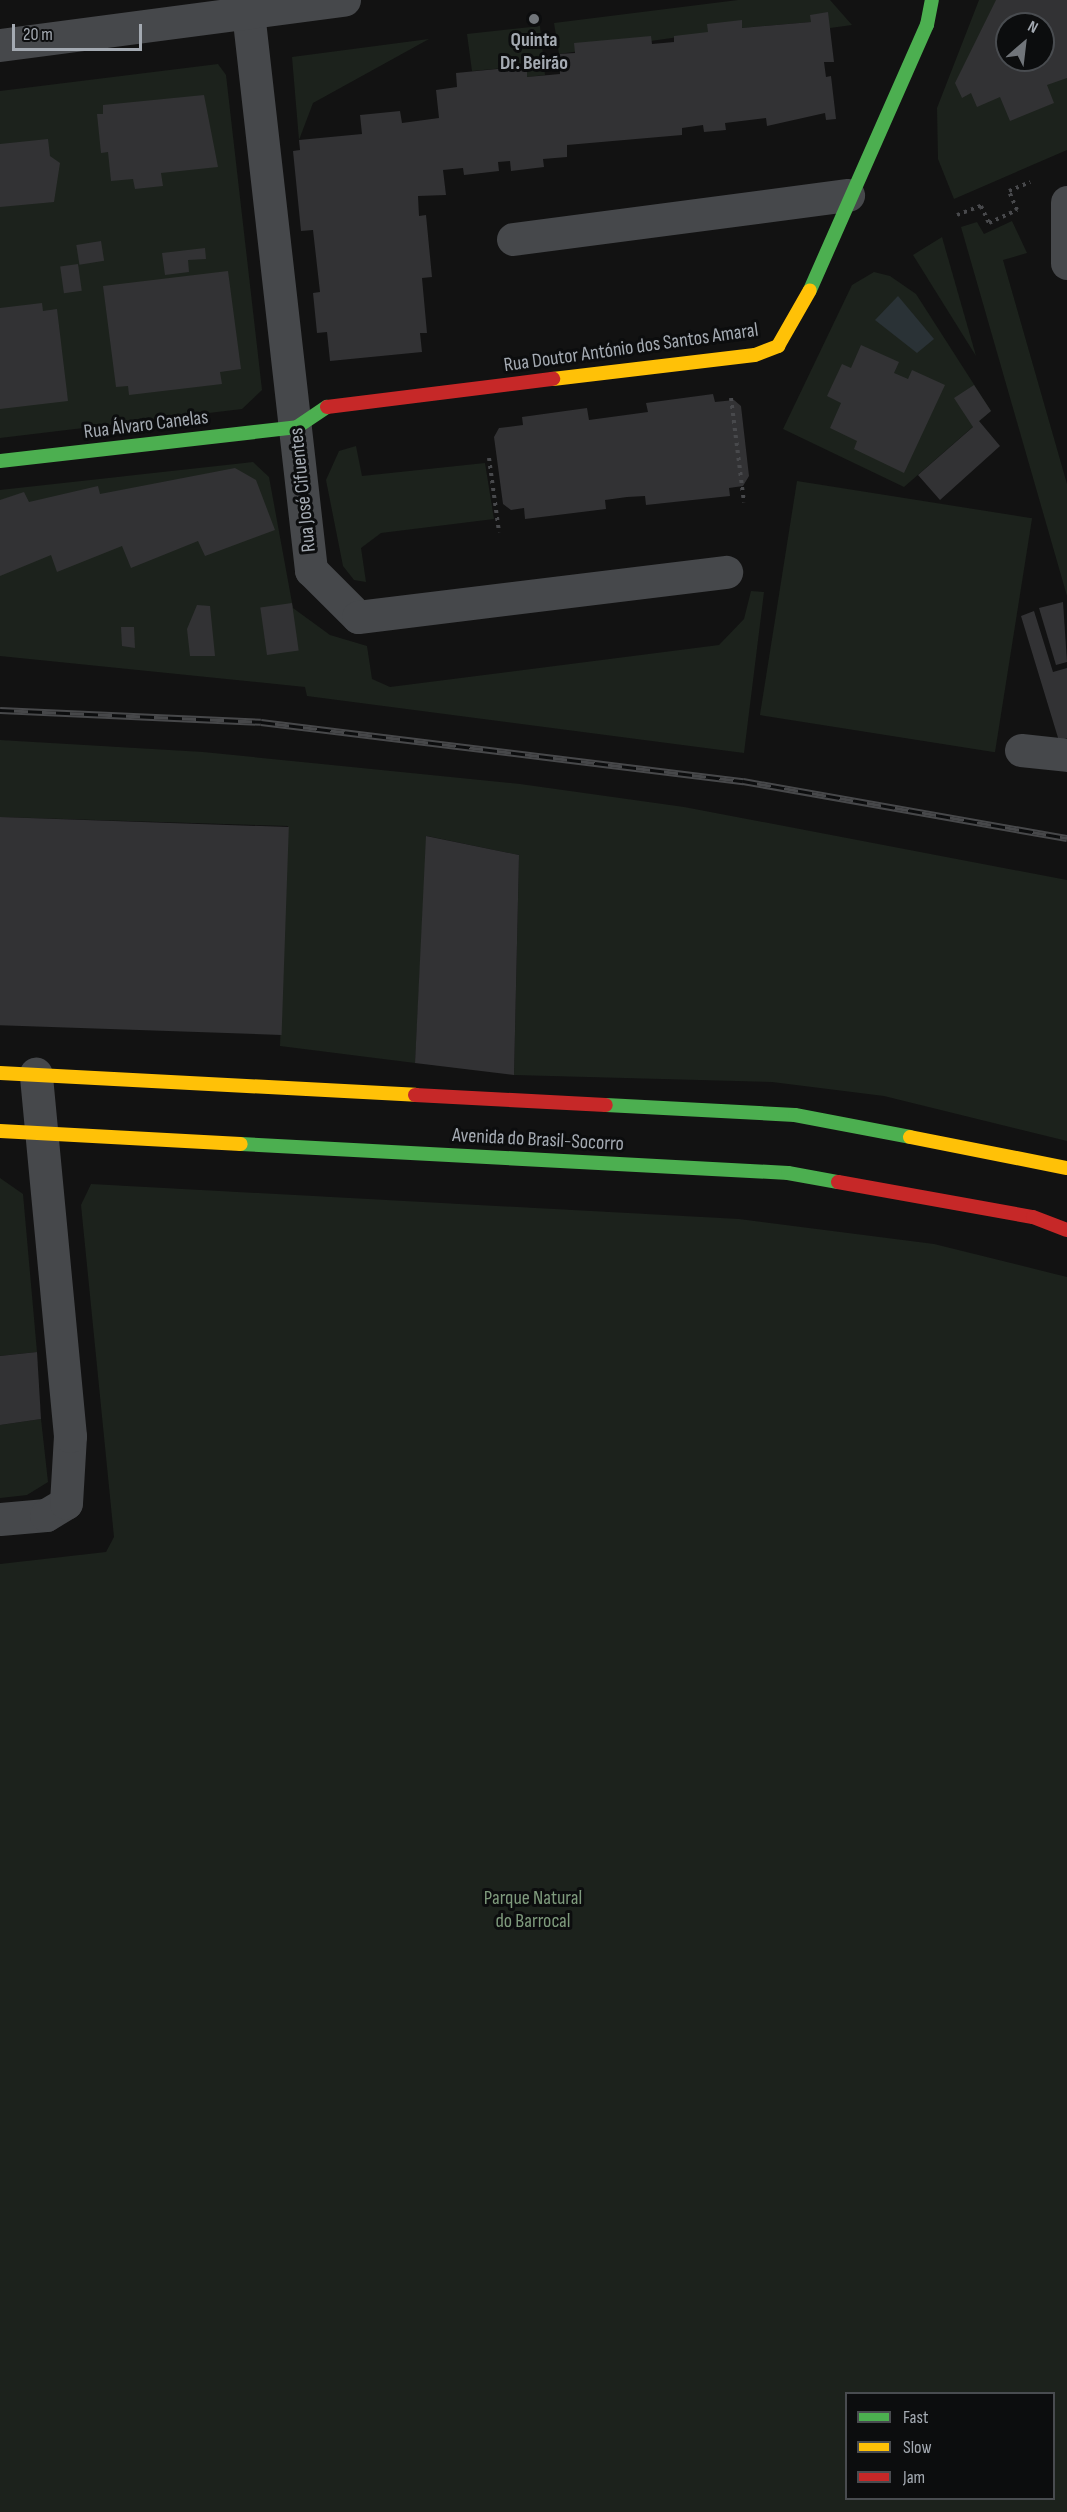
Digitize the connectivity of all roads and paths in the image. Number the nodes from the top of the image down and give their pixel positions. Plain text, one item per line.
1 (344, 0) edge
2 (932, 0) edge
3 (248, 12) junction
4 (0, 45) edge
5 (1030, 182) dead end
6 (848, 195) junction
7 (1067, 202) edge
8 (957, 215) dead end
9 (513, 239) dead end
10 (1067, 263) edge
11 (731, 394) dead end
12 (297, 427) junction
13 (489, 459) dead end
14 (0, 461) edge
15 (744, 502) dead end
16 (499, 531) dead end
17 (726, 572) dead end
18 (1021, 750) dead end
19 (1067, 755) edge
20 (0, 1073) edge
21 (36, 1074) junction
22 (0, 1131) edge
23 (42, 1133) junction
24 (1067, 1168) edge
25 (1067, 1230) edge
26 (0, 1519) edge

1 - 3 street
2 - 6 main road, Rua Doutor António dos Santos Amaral
3 - 4 street
3 - 12 street, Rua José Cifuentes
5 - 8 path
6 - 9 street
6 - 12 main road, Rua Doutor António dos Santos Amaral
7 - 10 street
11 - 15 path
12 - 14 main road, Rua Álvaro Canelas
12 - 17 street, Rua José Cifuentes
13 - 16 path
18 - 19 street
20 - 21 main road, Avenida do Brasil-Socorro
21 - 23 street
21 - 24 main road, Avenida do Brasil-Socorro
22 - 23 main road, Avenida do Brasil-Socorro
23 - 25 main road, Avenida do Brasil-Socorro
23 - 26 street

